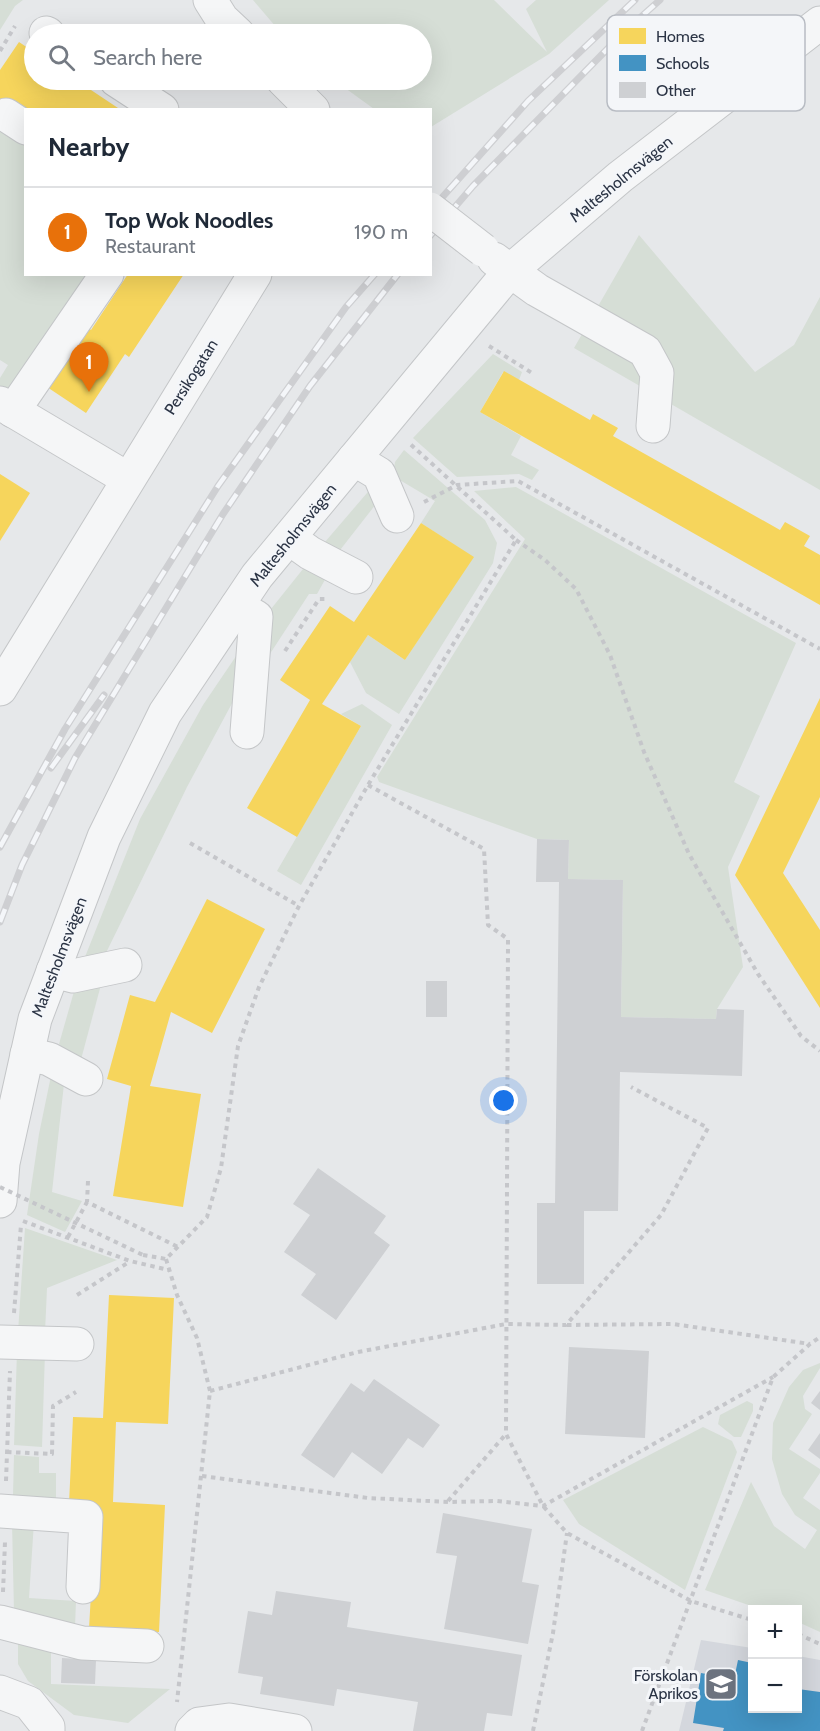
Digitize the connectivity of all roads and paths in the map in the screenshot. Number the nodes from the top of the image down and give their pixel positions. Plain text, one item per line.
1 (210, 0) edge
2 (820, 23) edge
3 (227, 24) edge
4 (805, 35) edge
5 (131, 90) edge
6 (293, 90) edge
7 (159, 108) edge
8 (311, 108) edge
9 (706, 111) edge
10 (432, 211) edge
11 (510, 271) junction
12 (105, 276) edge
13 (254, 276) edge
14 (495, 338) dead end
15 (532, 373) dead end
16 (6, 407) edge
17 (653, 426) dead end
18 (366, 467) junction
19 (128, 479) junction
20 (457, 485) junction
21 (398, 516) joint
22 (289, 538) junction
23 (516, 540) junction
24 (346, 588) joint
25 (237, 606) junction
26 (820, 648) edge
27 (283, 655) dead end
28 (4, 675) edge
29 (247, 732) dead end
30 (368, 785) junction
31 (190, 843) dead end
32 (299, 906) junction
33 (125, 965) dead end
34 (53, 971) junction
35 (820, 1051) edge
36 (27, 1054) junction
37 (87, 1080) dead end
38 (631, 1087) dead end
39 (88, 1181) dead end
40 (0, 1187) edge
41 (87, 1202) junction
42 (17, 1207) edge
43 (68, 1237) junction
44 (178, 1247) junction
45 (166, 1259) junction
46 (130, 1261) junction
47 (170, 1270) junction
48 (77, 1296) dead end
49 (506, 1324) junction
50 (566, 1325) junction
51 (820, 1337) edge
52 (6, 1342) edge
53 (77, 1344) dead end
54 (810, 1344) junction
55 (773, 1377) junction
56 (210, 1390) junction
57 (76, 1392) dead end
58 (506, 1434) junction
59 (7, 1452) junction
60 (202, 1476) junction
61 (448, 1502) junction
62 (543, 1506) junction
63 (3, 1511) edge
64 (567, 1533) junction
65 (82, 1587) dead end
66 (691, 1601) junction
67 (748, 1618) edge
68 (1, 1622) edge
69 (802, 1636) edge
70 (820, 1644) edge
71 (147, 1646) dead end
72 (0, 1692) edge
73 (184, 1719) edge
74 (48, 1731) edge
75 (295, 1731) edge
76 (533, 1731) edge
77 (642, 1731) edge

1 - 3 street
2 - 4 street, Maltesholmsvägen
5 - 7 street
6 - 8 street
9 - 11 street, Maltesholmsvägen
10 - 11 street, bridge
11 - 17 street
11 - 18 street, Maltesholmsvägen
12 - 16 street
13 - 19 street, Persikogatan
14 - 15 path
16 - 19 street
18 - 20 path
18 - 21 street
18 - 22 street, Maltesholmsvägen
19 - 28 street, Persikogatan
20 - 21 path
20 - 23 path
20 - 26 path
22 - 24 street
22 - 25 street, Maltesholmsvägen
23 - 30 path
23 - 35 path
24 - 27 path
25 - 29 street
25 - 34 street, Maltesholmsvägen
30 - 32 path
30 - 49 path
31 - 32 path
32 - 44 path
33 - 34 street
34 - 36 street, Maltesholmsvägen
36 - 37 street
36 - 42 street, Maltesholmsvägen
38 - 50 path
39 - 41 path
40 - 45 path, bridge
41 - 43 path
41 - 44 path
42 - 43 path
42 - 52 path
43 - 46 path
44 - 45 path
45 - 47 path
46 - 47 path
46 - 48 path
47 - 56 path
49 - 50 path
49 - 56 path
49 - 58 path
50 - 54 path
51 - 54 path
52 - 53 street
52 - 59 path
54 - 55 path
55 - 62 path
55 - 66 path
56 - 60 path
57 - 59 path
58 - 61 path
58 - 62 path
59 - 63 path
60 - 61 path
60 - 73 path
61 - 62 path
62 - 64 path
63 - 65 street
63 - 68 path
64 - 66 path
64 - 76 path
66 - 67 path
66 - 77 path
68 - 71 street
69 - 70 path
72 - 74 street
73 - 75 street

